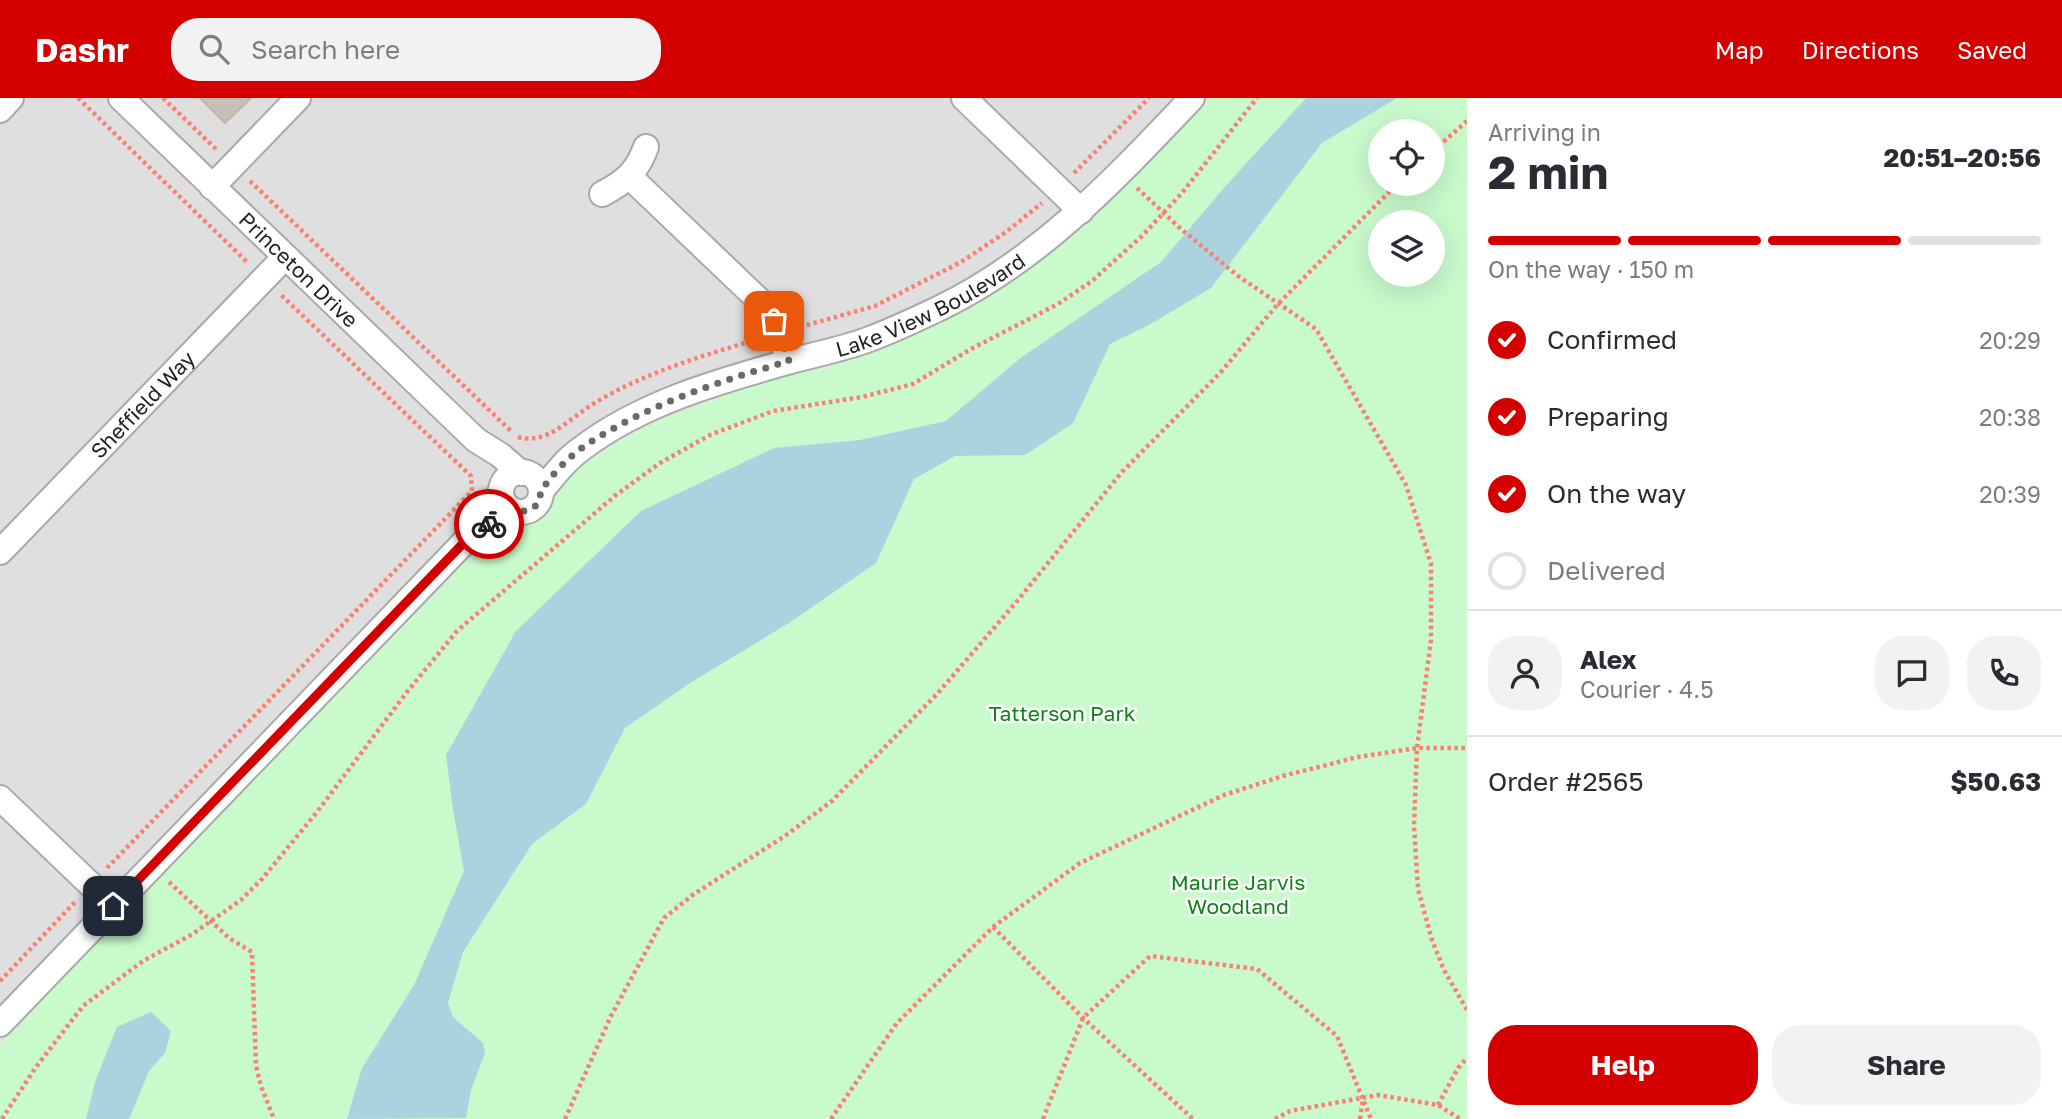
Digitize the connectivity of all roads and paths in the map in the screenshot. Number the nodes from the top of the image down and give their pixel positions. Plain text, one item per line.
1 (11, 98) edge
2 (78, 98) edge
3 (121, 98) edge
4 (163, 98) edge
5 (298, 98) edge
6 (964, 98) edge
7 (1149, 98) edge
8 (1192, 98) edge
9 (1257, 98) edge
10 (0, 110) edge
11 (1467, 121) edge
12 (1445, 140) edge
13 (646, 147) dead end
14 (233, 165) junction
15 (630, 177) junction
16 (212, 187) junction
17 (1057, 189) junction
18 (602, 194) dead end
19 (1385, 196) edge
20 (1081, 211) junction
21 (1181, 229) dead end
22 (285, 257) junction
23 (264, 278) junction
24 (1277, 304) junction
25 (779, 332) junction
26 (789, 361) junction
27 (518, 487) junction
28 (0, 552) edge
29 (1417, 748) junction
30 (1467, 748) edge
31 (0, 798) edge
32 (130, 844) junction
33 (152, 866) junction
34 (91, 885) junction
35 (113, 906) junction
36 (211, 922) junction
37 (993, 927) junction
38 (0, 981) edge
39 (1467, 1010) edge
40 (1083, 1018) junction
41 (0, 1024) edge
42 (1467, 1058) edge
43 (1363, 1098) junction
44 (1438, 1105) junction
45 (2, 1119) edge
46 (274, 1119) edge
47 (565, 1119) edge
48 (831, 1119) edge
49 (1043, 1119) edge
50 (1193, 1119) edge
51 (1275, 1119) edge
52 (1360, 1119) edge
53 (1371, 1119) edge
54 (1460, 1119) edge

1 - 10 street
2 - 23 path
3 - 16 street, Princeton Drive
4 - 14 path
5 - 14 street
6 - 17 street
7 - 17 path
8 - 20 street, Lake View Boulevard
9 - 36 path
11 - 12 path
13 - 15 street
14 - 16 street
14 - 25 path
15 - 18 street
15 - 25 street
16 - 22 street, Princeton Drive
17 - 20 street
17 - 25 path
19 - 24 path
20 - 26 street, Lake View Boulevard
21 - 24 path
22 - 23 street, Sheffield Way
22 - 27 street, Princeton Drive
23 - 28 street, Sheffield Way
23 - 32 path
24 - 29 path
24 - 47 path
25 - 26 street
26 - 27 street, Lake View Boulevard
27 - 33 street, Lake View Boulevard
29 - 30 path
29 - 37 path
29 - 39 path
31 - 34 street
32 - 33 path
32 - 34 path
33 - 35 street, Lake View Boulevard
33 - 36 path
34 - 35 street
34 - 38 path
35 - 41 street, Lake View Boulevard
36 - 45 path
36 - 46 path
37 - 40 path
37 - 48 path
40 - 43 path
40 - 49 path
40 - 50 path
42 - 44 path
43 - 44 path
43 - 51 path
43 - 52 path
43 - 53 path
44 - 54 path

